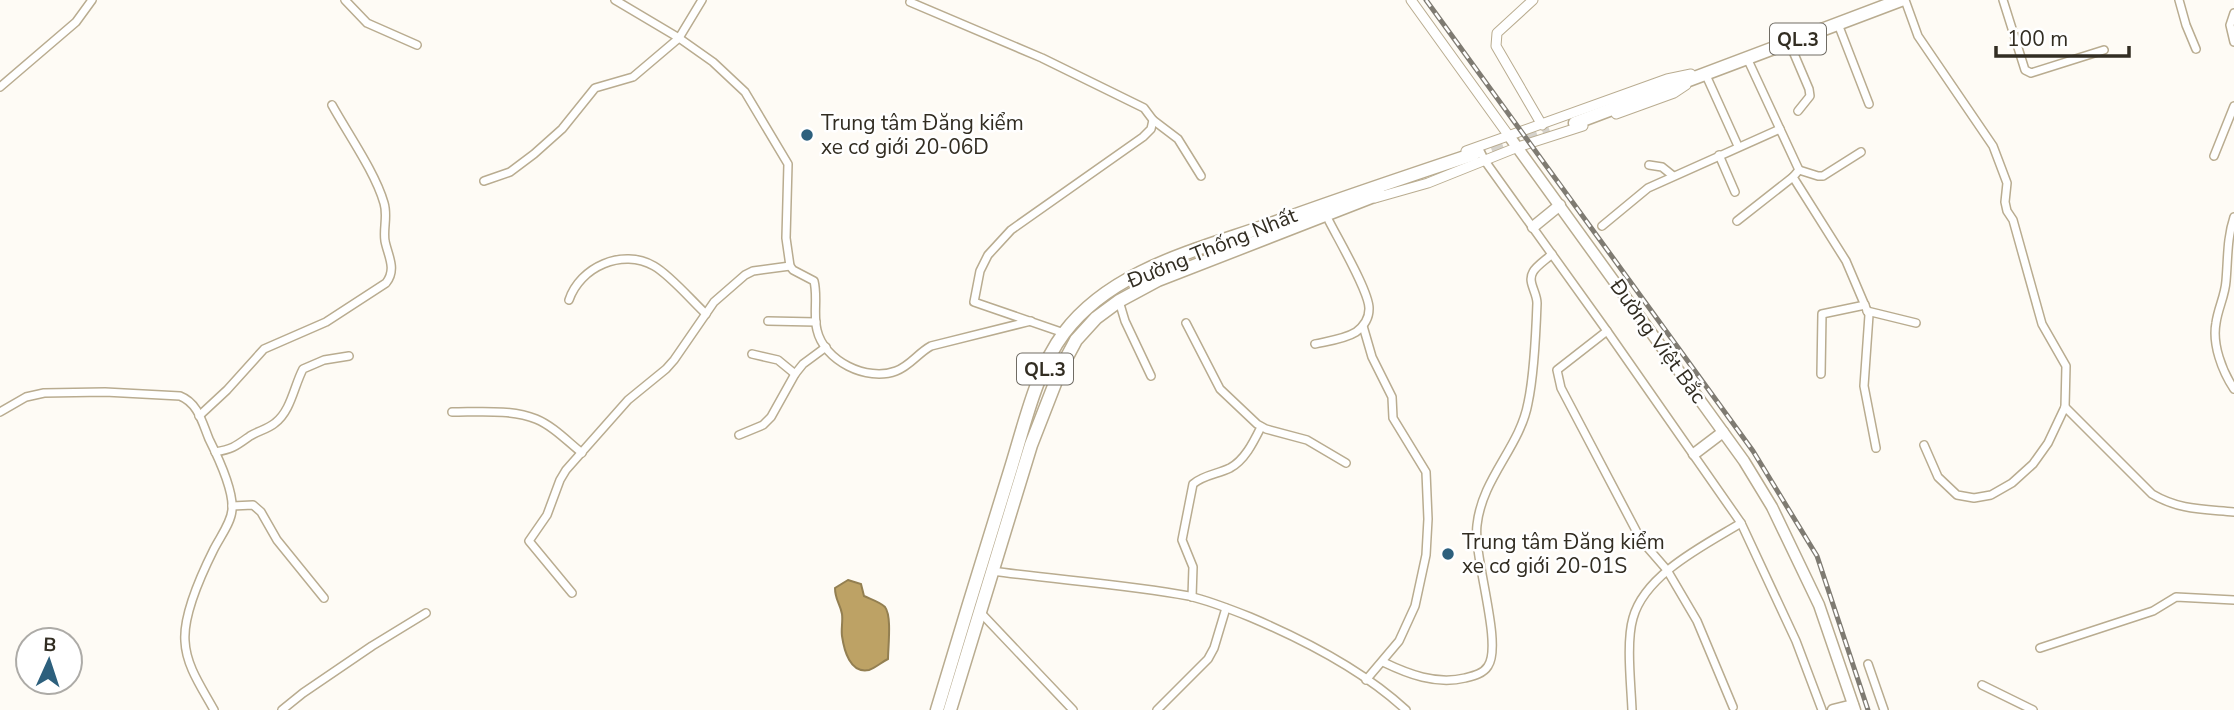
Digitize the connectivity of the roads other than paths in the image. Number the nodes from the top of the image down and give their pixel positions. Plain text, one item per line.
1 (92, 0) edge
2 (345, 0) edge
3 (615, 0) edge
4 (702, 0) edge
5 (1411, 0) edge
6 (1533, 0) edge
7 (1880, 0) edge
8 (1903, 0) edge
9 (2003, 0) edge
10 (2179, 0) edge
11 (910, 2) dead end
12 (2234, 13) edge
13 (1838, 24) junction
14 (679, 38) junction
15 (1789, 42) junction
16 (2234, 42) edge
17 (417, 45) dead end
18 (2196, 49) dead end
19 (2104, 50) dead end
20 (1747, 58) junction
21 (1697, 75) junction
22 (0, 88) edge
23 (1870, 104) dead end
24 (332, 105) dead end
25 (2234, 106) edge
26 (1798, 111) dead end
27 (1153, 120) junction
28 (1573, 120) dead end
29 (1542, 125) junction
30 (1780, 129) junction
31 (1509, 136) junction
32 (1548, 138) junction
33 (1738, 146) junction
34 (1518, 147) junction
35 (1861, 152) dead end
36 (1478, 155) junction
37 (1719, 155) junction
38 (2214, 156) dead end
39 (1649, 165) dead end
40 (1796, 173) junction
41 (1672, 175) junction
42 (1201, 176) dead end
43 (484, 181) dead end
44 (1735, 192) dead end
45 (1348, 201) junction
46 (1559, 205) junction
47 (2234, 217) edge
48 (1329, 220) dead end
49 (1737, 221) dead end
50 (1602, 226) dead end
51 (1533, 227) junction
52 (1552, 254) junction
53 (790, 266) junction
54 (569, 300) dead end
55 (1119, 301) junction
56 (1866, 308) junction
57 (706, 314) junction
58 (768, 321) dead end
59 (1031, 321) junction
60 (816, 322) junction
61 (1186, 323) dead end
62 (1916, 323) dead end
63 (1363, 326) junction
64 (1607, 331) junction
65 (1064, 333) junction
66 (1076, 340) junction
67 (1315, 344) dead end
68 (826, 346) junction
69 (752, 354) dead end
70 (349, 356) dead end
71 (795, 374) junction
72 (1821, 374) dead end
73 (1151, 376) dead end
74 (2234, 389) edge
75 (2065, 407) junction
76 (0, 412) edge
77 (452, 412) dead end
78 (199, 416) junction
79 (1261, 427) junction
80 (1723, 432) junction
81 (739, 435) dead end
82 (1924, 445) dead end
83 (1876, 448) dead end
84 (215, 452) junction
85 (582, 453) junction
86 (1694, 454) junction
87 (1346, 463) dead end
88 (232, 506) junction
89 (2234, 512) edge
90 (1741, 523) junction
91 (985, 570) junction
92 (1667, 570) junction
93 (572, 593) dead end
94 (1192, 597) junction
95 (324, 598) dead end
96 (2234, 600) edge
97 (1226, 608) junction
98 (979, 611) junction
99 (426, 614) dead end
100 (2040, 648) dead end
101 (1383, 662) junction
102 (1868, 664) dead end
103 (1366, 680) junction
104 (1982, 685) dead end
105 (1733, 707) dead end
106 (1854, 707) edge
107 (214, 710) edge
108 (282, 710) edge
109 (937, 710) edge
110 (950, 710) edge
111 (1073, 710) edge
112 (1157, 710) edge
113 (1406, 710) edge
114 (1632, 710) edge
115 (1822, 710) edge
116 (1833, 710) edge
117 (1884, 710) edge
118 (2033, 710) edge

1 - 22 street
2 - 17 street
3 - 14 street
4 - 14 street
5 - 31 street, Đường Việt Bắc
6 - 29 street
7 - 21 highway, QL.3
8 - 13 highway, QL.3
8 - 75 street
9 - 19 street
10 - 18 street
11 - 27 street
12 - 16 street
13 - 15 highway, QL.3
13 - 23 street
14 - 43 street
14 - 53 street
15 - 20 highway, QL.3
15 - 26 street
20 - 21 highway, QL.3
20 - 30 street
21 - 28 highway, QL.3
21 - 29 street
21 - 32 street
21 - 33 street
24 - 78 street
25 - 38 street
27 - 42 street
27 - 59 street
29 - 31 street
29 - 32 street
30 - 33 street
30 - 40 street
31 - 34 main road, Đường Việt Bắc
31 - 36 street
32 - 34 street
33 - 37 street
34 - 36 street
34 - 46 main road, Đường Việt Bắc
35 - 40 street
36 - 45 highway, Đường Thống Nhất / QL.3
36 - 51 street
37 - 41 street
37 - 44 street
39 - 41 street
40 - 49 street
40 - 56 street
41 - 50 street
45 - 55 highway, Đường Thống Nhất / QL.3
45 - 65 highway, Đường Thống Nhất / QL.3
46 - 51 main road
46 - 80 main road, Đường Việt Bắc
47 - 74 street
48 - 63 street
51 - 52 street
52 - 64 street
52 - 101 street
53 - 57 street
53 - 60 street
54 - 57 street
55 - 66 highway, Đường Thống Nhất / QL.3
55 - 73 street
56 - 62 street
56 - 72 street
56 - 83 street
57 - 85 street
58 - 60 street
59 - 65 street
59 - 68 street
60 - 68 street
61 - 79 street
63 - 67 street
63 - 101 street
64 - 86 street
64 - 92 street
65 - 66 highway
65 - 91 highway, Đường Thống Nhất / QL.3
66 - 91 highway, Đường Thống Nhất / QL.3
68 - 71 street
69 - 71 street
70 - 84 street
71 - 81 street
75 - 82 street
75 - 89 street
76 - 78 street
77 - 85 street
78 - 84 street
79 - 87 street
79 - 94 street
80 - 86 main road
80 - 106 main road, Đường Việt Bắc
84 - 88 street
85 - 93 street
86 - 90 street
88 - 95 street
88 - 107 street
90 - 92 street
90 - 115 street
91 - 94 street
91 - 98 highway, Đường Thống Nhất / QL.3
91 - 109 highway, Đường Thống Nhất / QL.3
92 - 105 street
92 - 114 street
94 - 97 street
96 - 100 street
97 - 103 street
97 - 112 street
98 - 110 highway, Đường Thống Nhất / QL.3
98 - 111 street
99 - 108 street
101 - 103 street
102 - 117 street
103 - 113 street
104 - 118 street
106 - 116 main road

